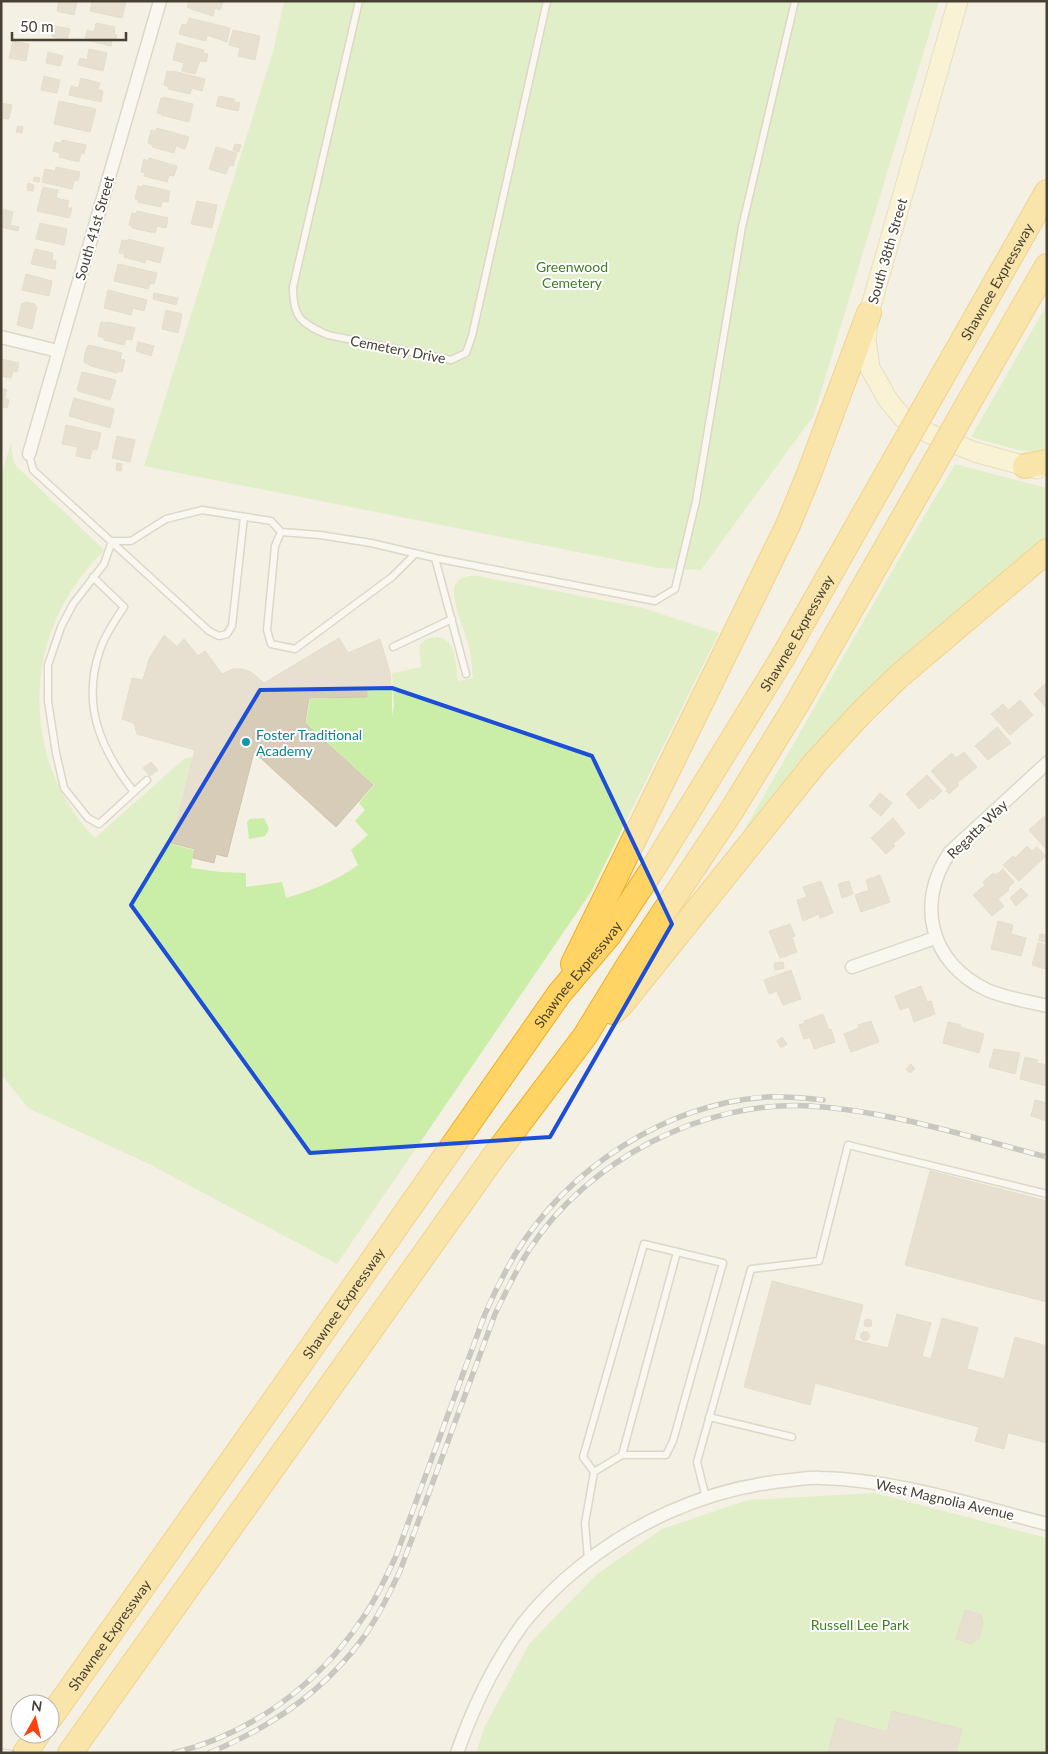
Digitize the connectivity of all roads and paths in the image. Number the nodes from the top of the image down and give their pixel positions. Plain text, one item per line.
1 (160, 1) edge
2 (358, 1) edge
3 (547, 1) edge
4 (795, 1) edge
5 (958, 1) edge
6 (1047, 192) edge
7 (1047, 266) edge
8 (869, 313) junction
9 (1, 337) edge
10 (58, 350) junction
11 (29, 454) joint
12 (1039, 467) edge
13 (244, 517) junction
14 (281, 532) junction
15 (112, 541) junction
16 (1047, 552) edge
17 (415, 554) junction
18 (435, 558) junction
19 (94, 577) junction
20 (452, 619) junction
21 (393, 646) dead end
22 (466, 674) dead end
23 (1047, 764) edge
24 (147, 780) dead end
25 (134, 792) junction
26 (935, 938) junction
27 (852, 967) dead end
28 (559, 994) junction
29 (1047, 1006) edge
30 (585, 1036) junction
31 (1047, 1194) edge
32 (677, 1252) junction
33 (709, 1417) junction
34 (792, 1438) dead end
35 (622, 1455) junction
36 (594, 1472) junction
37 (706, 1498) junction
38 (1047, 1524) edge
39 (588, 1559) junction
40 (60, 1704) edge
41 (70, 1753) edge
42 (457, 1753) edge

1 - 10 street, South 41st Street
2 - 3 lane, Cemetery Drive
4 - 18 lane
5 - 8 main road, South 38th Street
6 - 28 highway, Shawnee Expressway, bridge
7 - 30 highway, bridge
8 - 12 main road, South 38th Street
8 - 28 highway
9 - 10 street
10 - 11 street, South 41st Street
11 - 15 lane
13 - 14 lane
13 - 15 lane
13 - 15 lane
14 - 17 lane
14 - 17 lane
15 - 19 lane
16 - 30 highway
17 - 18 lane
18 - 20 lane
19 - 25 lane
19 - 25 lane
20 - 21 lane
20 - 22 lane
23 - 26 street, Regatta Way
24 - 25 lane
26 - 27 street
26 - 29 street
28 - 40 highway, Shawnee Expressway
30 - 41 highway
31 - 33 lane
32 - 35 lane
32 - 35 lane
32 - 36 lane
33 - 34 lane
33 - 37 lane
35 - 36 lane
36 - 39 lane
37 - 38 street, West Magnolia Avenue
37 - 39 street, West Magnolia Avenue
39 - 42 street, West Magnolia Avenue

